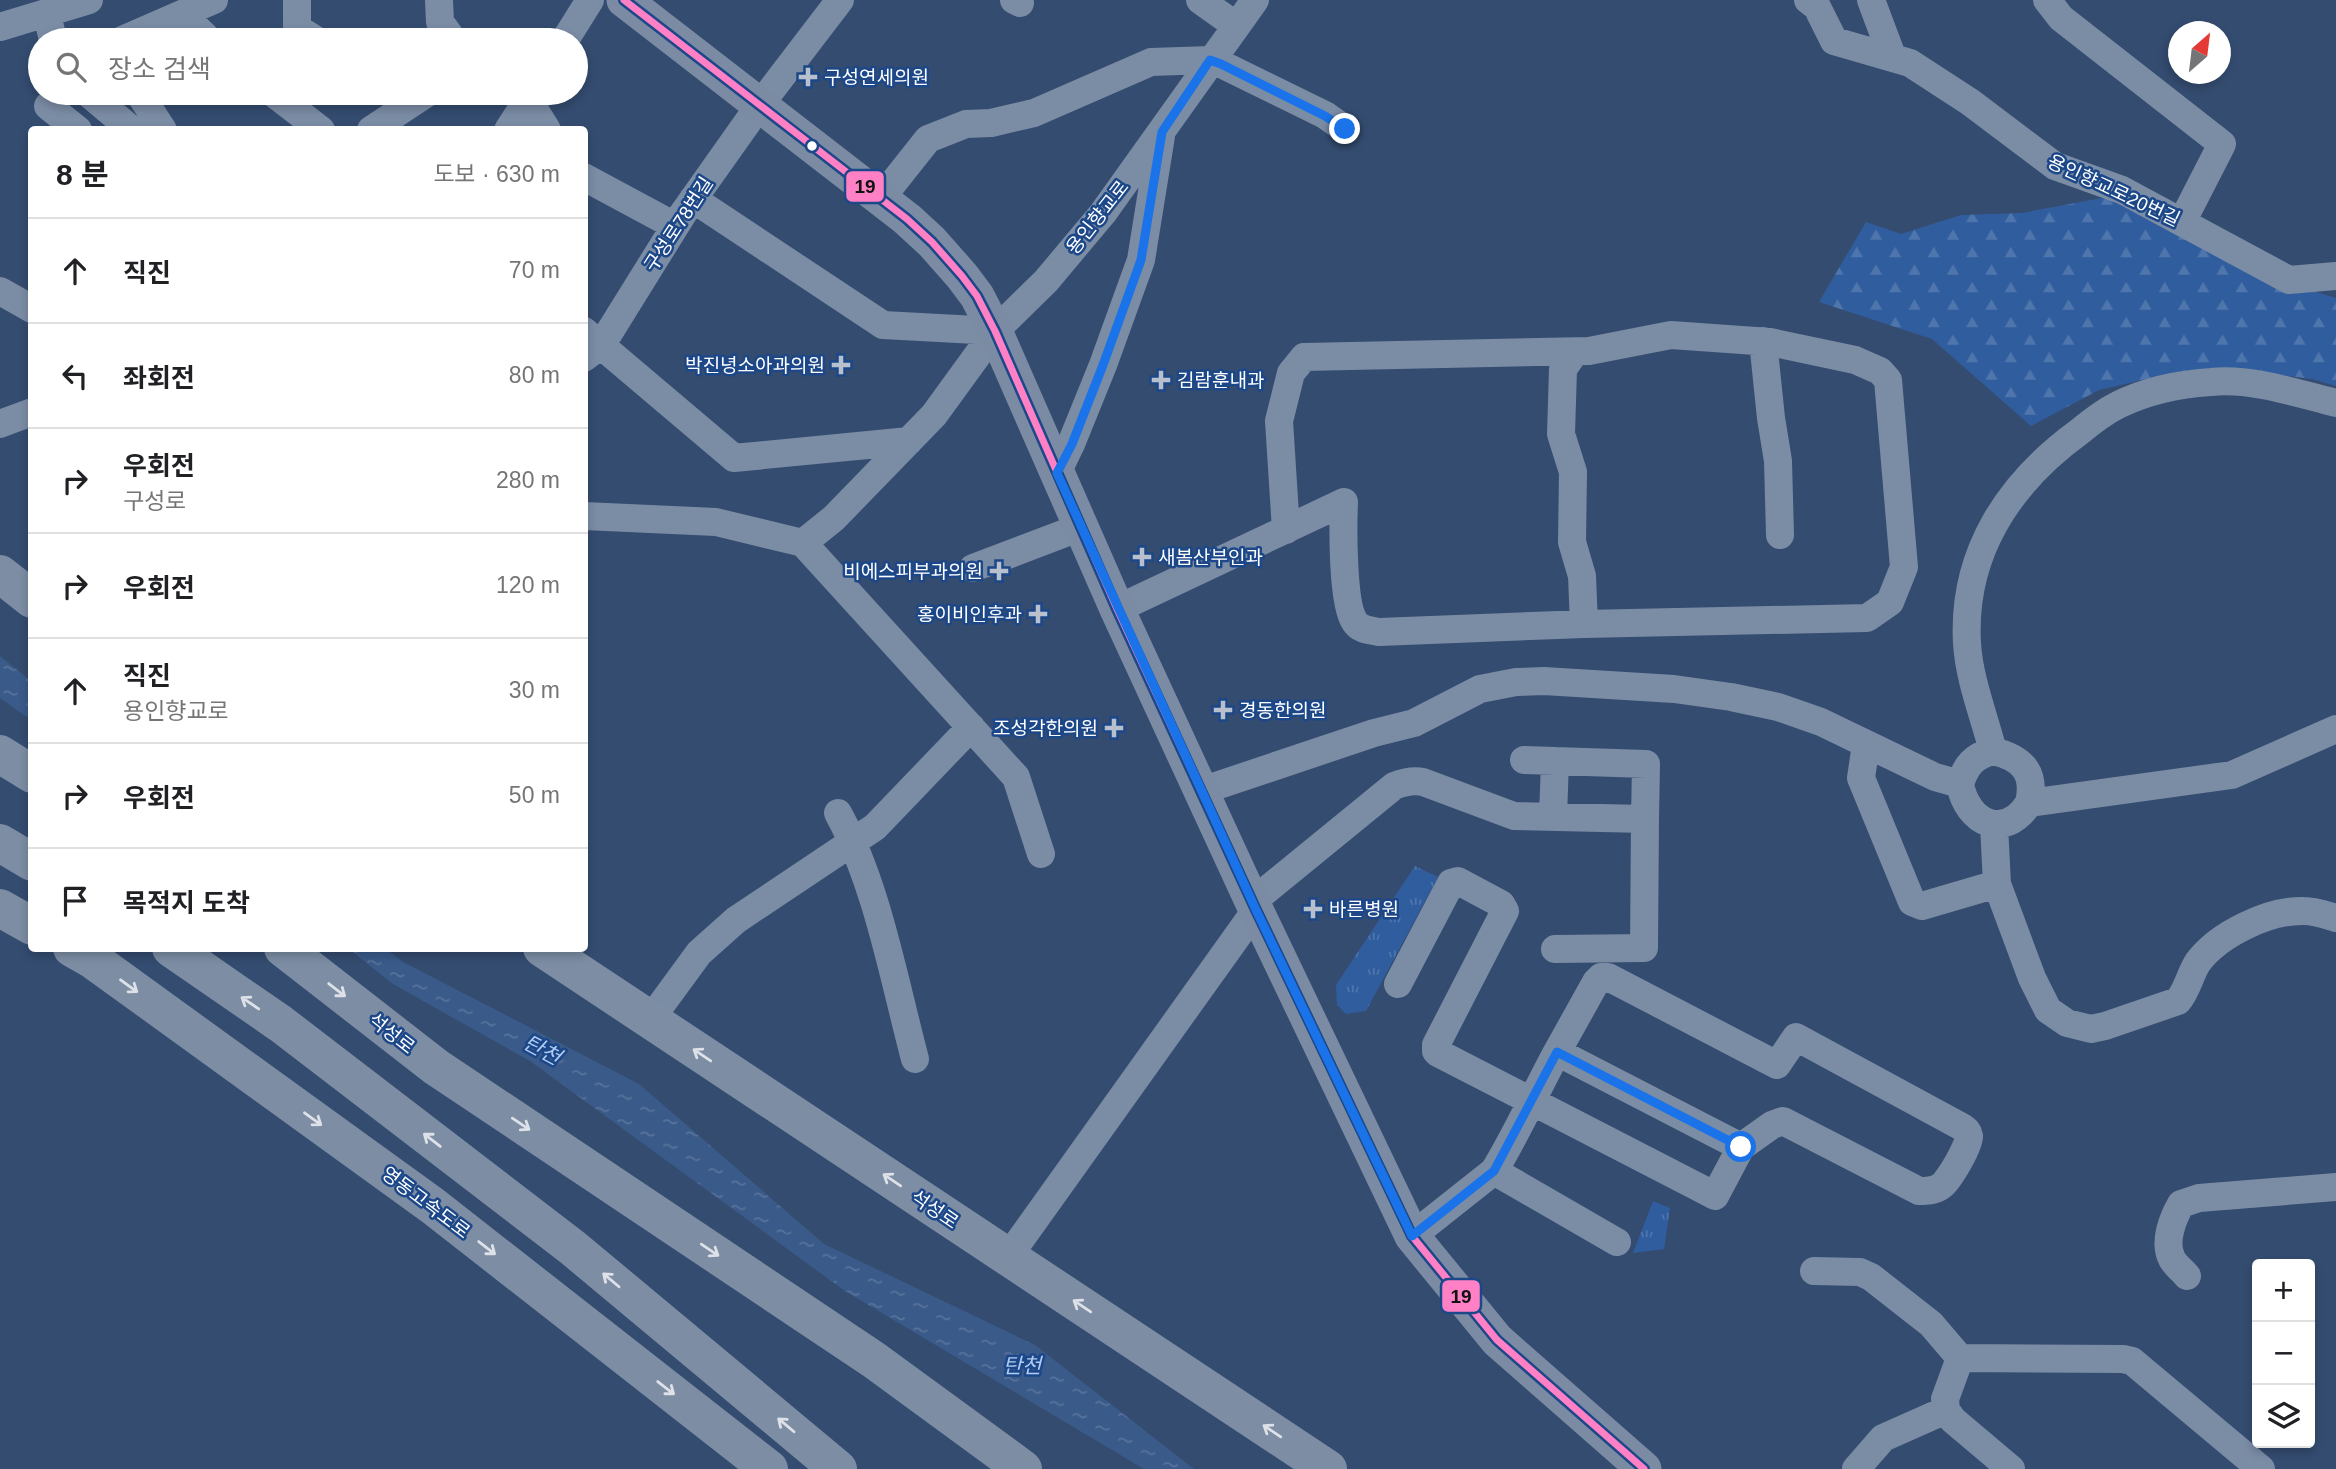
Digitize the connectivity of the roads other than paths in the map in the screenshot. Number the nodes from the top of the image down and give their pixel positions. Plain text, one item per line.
1 (89, 0) edge
2 (214, 0) edge
3 (297, 0) edge
4 (439, 0) edge
5 (590, 0) edge
6 (624, 0) edge
7 (841, 0) edge
8 (1200, 0) edge
9 (1255, 0) edge
10 (1808, 0) edge
11 (1871, 0) edge
12 (2047, 0) edge
13 (182, 14) junction
14 (1235, 25) junction
15 (0, 27) edge
16 (50, 27) edge
17 (150, 28) edge
18 (197, 28) edge
19 (297, 28) edge
20 (444, 28) edge
21 (572, 28) edge
22 (1892, 57) junction
23 (1210, 60) junction
24 (102, 105) edge
25 (147, 105) edge
26 (289, 105) edge
27 (409, 105) edge
28 (522, 105) edge
29 (533, 105) edge
30 (48, 106) dead end
31 (759, 106) junction
32 (73, 126) edge
33 (127, 126) edge
34 (160, 126) edge
35 (316, 126) edge
36 (377, 126) edge
37 (510, 126) edge
38 (545, 126) edge
39 (1345, 129) dead end
40 (1162, 132) junction
41 (588, 179) edge
42 (882, 197) junction
43 (693, 199) junction
44 (2182, 222) junction
45 (675, 226) junction
46 (2336, 275) edge
47 (0, 291) edge
48 (28, 307) edge
49 (995, 331) junction
50 (1763, 341) junction
51 (590, 344) edge
52 (1575, 352) junction
53 (2336, 403) edge
54 (28, 414) edge
55 (0, 424) edge
56 (909, 441) junction
57 (1057, 473) junction
58 (588, 516) edge
59 (1081, 527) junction
60 (1286, 530) junction
61 (1780, 534) dead end
62 (803, 543) junction
63 (973, 568) dead end
64 (0, 574) edge
65 (28, 596) edge
66 (1117, 609) junction
67 (1584, 624) junction
68 (971, 727) junction
69 (2336, 729) edge
70 (1866, 744) junction
71 (1993, 751) junction
72 (0, 754) edge
73 (1524, 760) dead end
74 (1555, 761) junction
75 (28, 772) edge
76 (1960, 784) junction
77 (1201, 791) junction
78 (2029, 803) junction
79 (838, 813) dead end
80 (1553, 817) junction
81 (1645, 819) junction
82 (1994, 825) junction
83 (853, 842) junction
84 (0, 843) edge
85 (1041, 854) dead end
86 (28, 860) edge
87 (1997, 884) junction
88 (1254, 906) junction
89 (0, 908) edge
90 (2336, 918) edge
91 (28, 924) edge
92 (1555, 949) dead end
93 (79, 952) edge
94 (177, 952) edge
95 (288, 952) edge
96 (548, 952) edge
97 (1398, 984) dead end
98 (650, 1020) junction
99 (1557, 1052) junction
100 (915, 1059) dead end
101 (1531, 1101) junction
102 (1741, 1147) junction
103 (1494, 1171) junction
104 (2336, 1187) edge
105 (1412, 1236) junction
106 (1617, 1242) dead end
107 (1008, 1257) junction
108 (1814, 1271) dead end
109 (2187, 1276) dead end
110 (1961, 1358) junction
111 (874, 1360) junction
112 (1946, 1410) junction
113 (769, 1469) edge
114 (838, 1469) edge
115 (1023, 1469) edge
116 (1052, 1469) edge
117 (1328, 1469) edge
118 (1644, 1469) edge
119 (1856, 1469) edge
120 (2011, 1469) edge
121 (2261, 1469) edge

1 - 16 street
2 - 13 street
3 - 19 street
4 - 20 street
5 - 21 street
6 - 31 main road
7 - 31 street, 구성로78번길
8 - 14 street
9 - 14 street, 용인향교로
10 - 22 street, 용인향교로20번길
11 - 22 street
12 - 44 street
13 - 17 street
13 - 18 street
14 - 23 street, 용인향교로
15 - 16 street
22 - 44 street, 용인향교로20번길
23 - 39 street
23 - 40 street, 용인향교로
23 - 42 street
24 - 33 street
25 - 34 street
26 - 35 street
27 - 36 street
28 - 37 street
29 - 38 street
30 - 32 street
31 - 42 main road
31 - 43 street, 구성로78번길
40 - 49 street, 용인향교로
40 - 57 street
41 - 45 street
42 - 49 main road
43 - 45 street, 구성로78번길
43 - 49 street
44 - 46 street, 용인향교로20번길
45 - 51 street, 구성로78번길
47 - 48 street
49 - 56 street, 용인향교로
49 - 57 main road
50 - 52 street
50 - 61 street
50 - 67 street
51 - 56 street
52 - 60 street
52 - 67 street
53 - 71 street
54 - 55 street
56 - 62 street, 용인향교로
57 - 59 main road
58 - 62 street
59 - 63 street
59 - 66 main road
60 - 66 street
60 - 67 street
62 - 68 street
64 - 65 highway
66 - 77 main road
68 - 83 street
68 - 85 street
69 - 78 street
70 - 76 street
70 - 77 street
70 - 87 street
71 - 76 street
71 - 78 street
72 - 75 highway
73 - 74 street
74 - 80 street
74 - 81 street
76 - 82 street
77 - 88 main road
78 - 82 street
79 - 83 street
80 - 81 street
80 - 88 street
81 - 92 street
82 - 87 street
83 - 98 street
83 - 100 street
84 - 86 highway
87 - 90 street
88 - 105 main road
88 - 107 street
89 - 91 highway
93 -> 113 highway, 영동고속도로
114 -> 94 highway
95 -> 111 highway, 석성로
96 - 98 highway, 석성로
97 - 101 street
107 -> 98 highway, 석성로
99 - 101 street
99 - 102 street
99 - 102 street
101 - 102 street
101 - 103 street
103 - 105 street
103 - 106 street
104 - 109 street
105 - 118 main road
117 -> 107 highway, 석성로
108 - 110 street
110 - 112 street
110 - 121 street
111 - 115 highway, 석성로
111 - 116 highway
112 - 119 street
112 - 120 street

